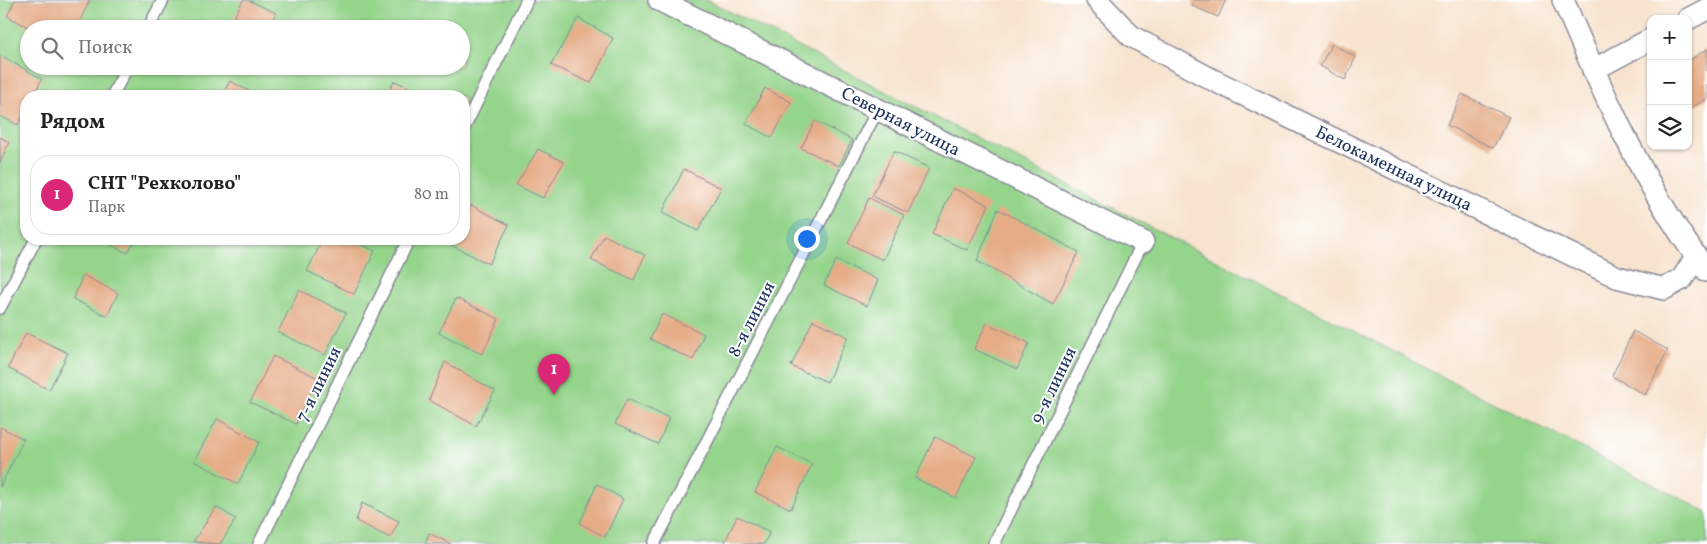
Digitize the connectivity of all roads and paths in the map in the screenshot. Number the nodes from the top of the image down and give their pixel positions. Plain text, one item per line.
1 (163, 0) edge
2 (526, 0) edge
3 (659, 0) edge
4 (1097, 0) edge
5 (1563, 0) edge
6 (1707, 9) edge
7 (1692, 17) edge
8 (153, 20) edge
9 (1647, 41) edge
10 (1593, 70) junction
11 (123, 75) edge
12 (115, 90) edge
13 (878, 109) junction
14 (470, 116) edge
15 (1143, 242) joint
16 (33, 245) edge
17 (406, 245) edge
18 (1701, 264) edge
19 (0, 308) edge
20 (259, 544) edge
21 (654, 544) edge
22 (994, 544) edge

1 - 8 lane
2 - 14 lane
3 - 13 street, Северная улица
4 - 18 street, Белокаменная улица
5 - 10 street
6 - 7 street
9 - 10 street
10 - 18 street
11 - 12 lane
13 - 15 street, Северная улица
13 - 21 lane, 8-я линия
15 - 22 lane, 9-я линия
16 - 19 lane
17 - 20 lane, 7-я линия

